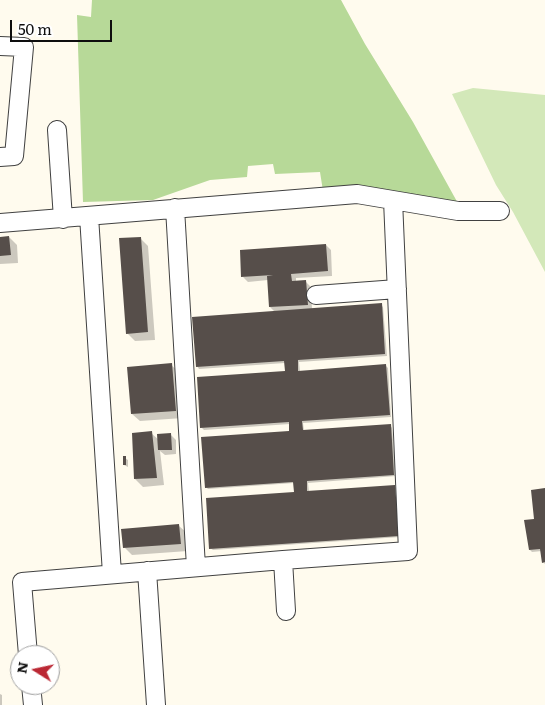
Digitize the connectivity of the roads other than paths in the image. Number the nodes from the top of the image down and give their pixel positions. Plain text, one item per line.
1 (0, 46) edge
2 (57, 130) dead end
3 (0, 157) edge
4 (393, 200) junction
5 (175, 208) junction
6 (500, 211) dead end
7 (89, 216) junction
8 (62, 219) junction
9 (0, 223) edge
10 (397, 289) junction
11 (316, 295) dead end
12 (282, 560) junction
13 (196, 567) junction
14 (146, 571) junction
15 (112, 574) junction
16 (286, 611) dead end
17 (27, 645) edge
18 (156, 705) edge

1 - 3 lane
2 - 8 lane
4 - 5 lane
4 - 6 lane
4 - 10 lane
5 - 7 lane
5 - 13 lane
7 - 8 lane
7 - 15 lane
8 - 9 lane
10 - 11 lane
10 - 12 lane
12 - 13 lane
12 - 16 lane
13 - 14 lane
14 - 15 lane
14 - 18 lane
15 - 17 lane

